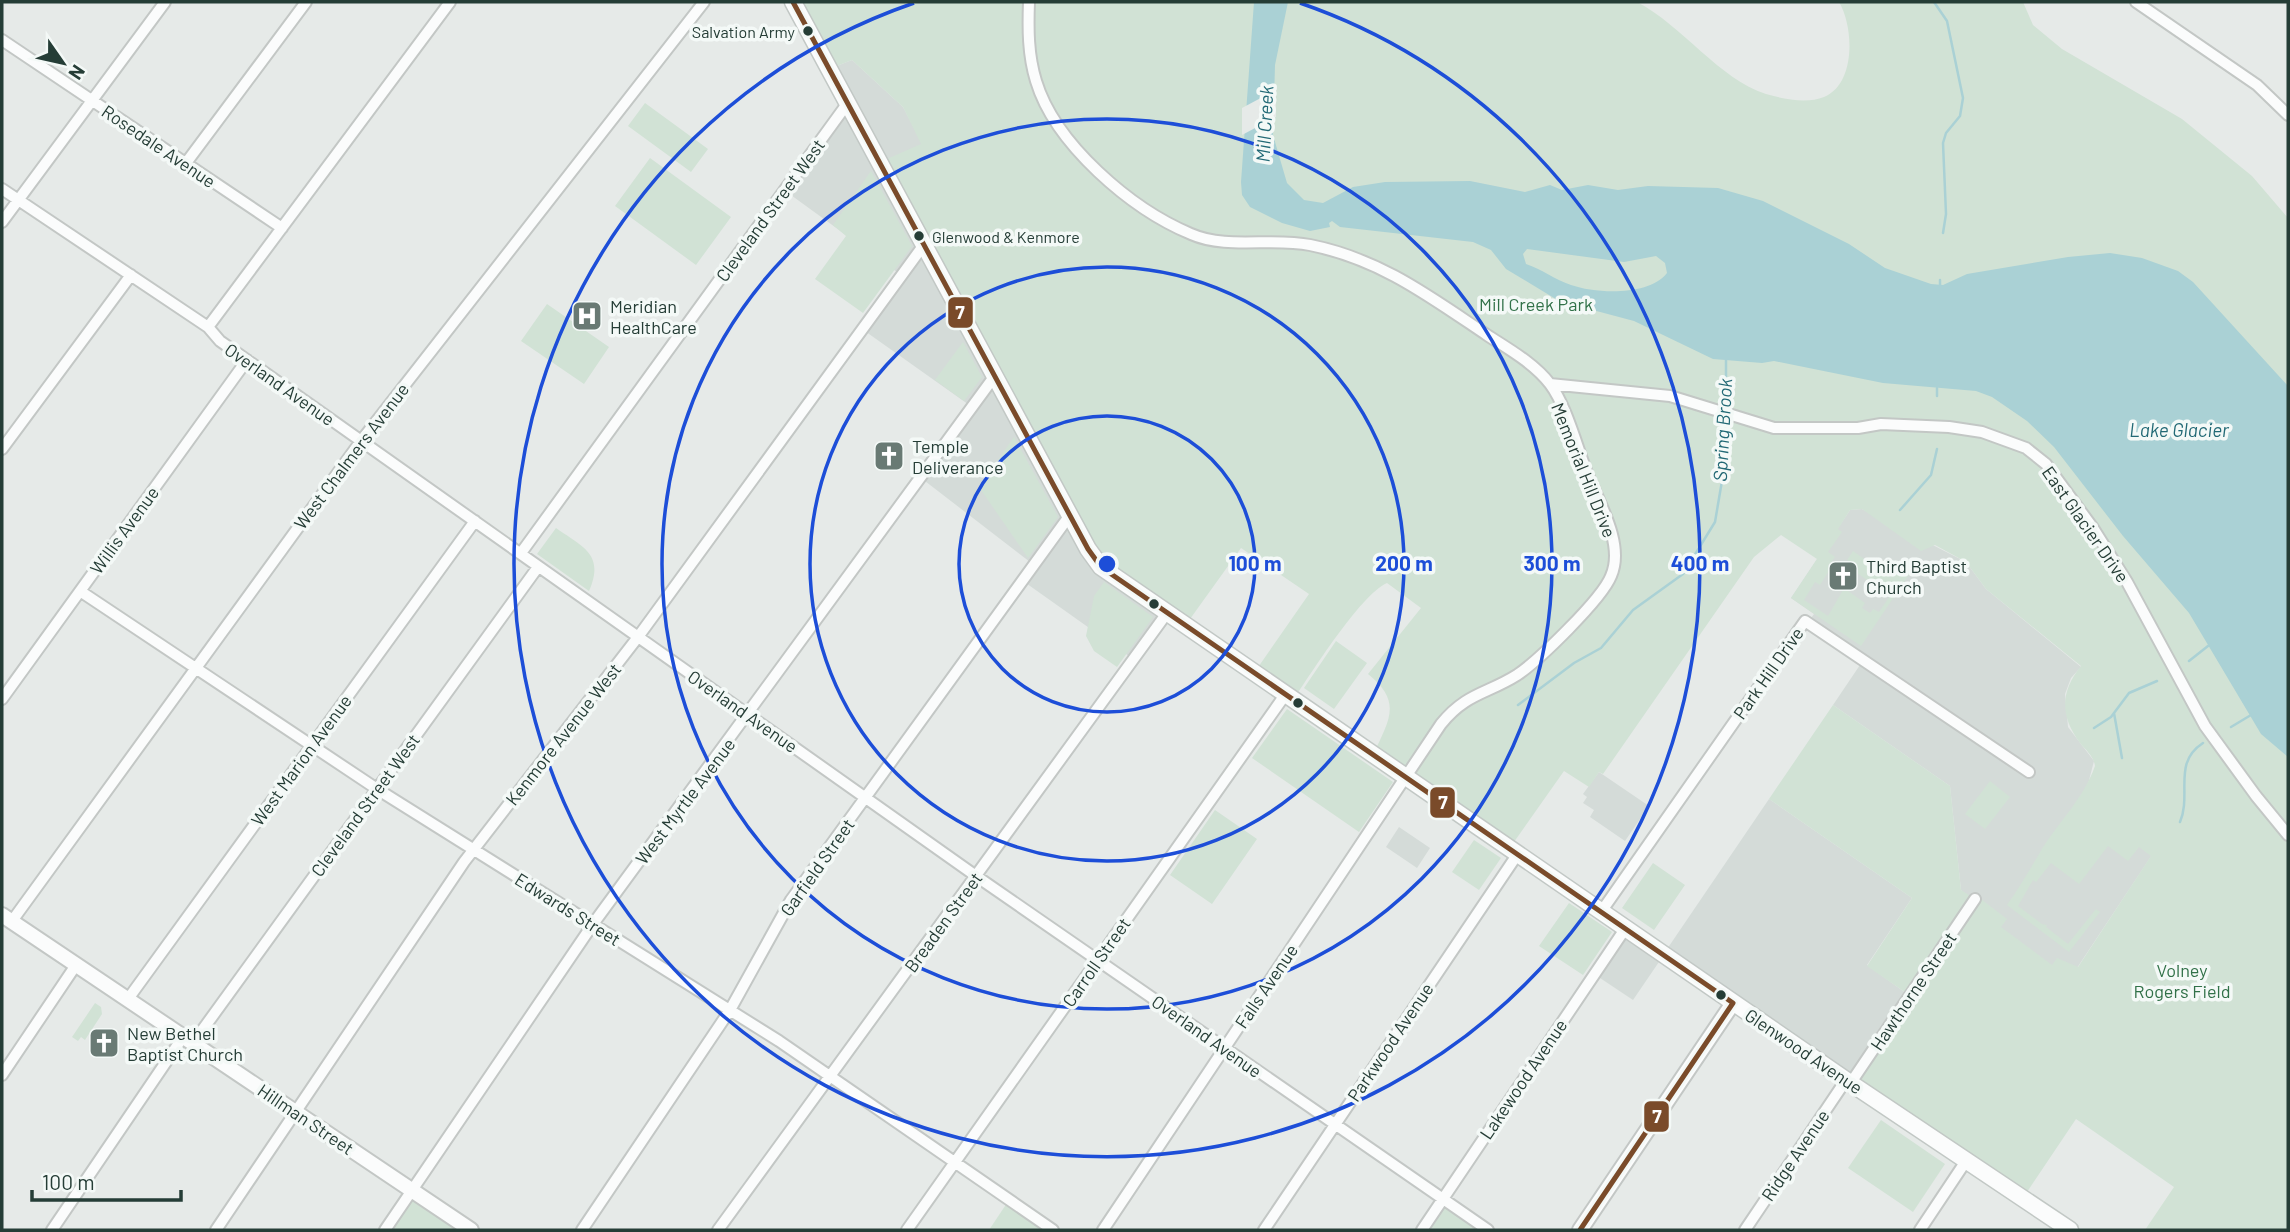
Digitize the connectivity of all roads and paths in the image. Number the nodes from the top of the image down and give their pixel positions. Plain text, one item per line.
1 (165, 2) edge
2 (306, 2) edge
3 (450, 2) edge
4 (704, 2) edge
5 (793, 2) edge
6 (1029, 2) edge
7 (2136, 2) edge
8 (2, 40) edge
9 (92, 101) junction
10 (847, 104) junction
11 (2288, 115) edge
12 (186, 163) junction
13 (2, 189) edge
14 (18, 200) junction
15 (2, 222) edge
16 (282, 228) junction
17 (923, 246) junction
18 (131, 275) junction
19 (208, 327) junction
20 (247, 360) junction
21 (994, 377) junction
22 (1550, 384) junction
23 (361, 441) junction
24 (2, 449) edge
25 (1070, 514) junction
26 (475, 521) junction
27 (521, 553) junction
28 (538, 566) junction
29 (80, 591) junction
30 (1167, 613) junction
31 (638, 637) junction
32 (196, 668) junction
33 (1285, 695) junction
34 (2, 699) edge
35 (749, 715) junction
36 (312, 746) junction
37 (2029, 772) dead end
38 (1405, 778) junction
39 (377, 789) junction
40 (865, 798) junction
41 (2288, 835) edge
42 (474, 850) junction
43 (1517, 855) junction
44 (976, 876) junction
45 (1975, 899) dead end
46 (1601, 912) junction
47 (7, 918) edge
48 (593, 924) junction
49 (1625, 929) junction
50 (1097, 960) junction
51 (76, 965) junction
52 (128, 999) junction
53 (1733, 1003) junction
54 (730, 1010) junction
55 (188, 1040) junction
56 (1224, 1048) junction
57 (2, 1075) edge
58 (831, 1076) junction
59 (1848, 1082) junction
60 (296, 1112) junction
61 (1335, 1125) junction
62 (1966, 1161) junction
63 (954, 1162) junction
64 (412, 1190) junction
65 (1443, 1199) junction
66 (52, 1230) edge
67 (216, 1230) edge
68 (385, 1230) edge
69 (471, 1230) edge
70 (582, 1230) edge
71 (718, 1230) edge
72 (907, 1230) edge
73 (1053, 1230) edge
74 (1103, 1230) edge
75 (1264, 1230) edge
76 (1422, 1230) edge
77 (1488, 1230) edge
78 (1580, 1230) edge
79 (1745, 1230) edge
80 (1920, 1230) edge
81 (2070, 1230) edge

1 - 9 street
2 - 12 street
3 - 16 street
4 - 23 street, West Chalmers Avenue
5 - 10 main road, Glenwood Avenue
6 - 22 street, Memorial Hill Drive
7 - 11 street
8 - 9 street, Rosedale Avenue
9 - 12 street, Rosedale Avenue
9 - 14 street
10 - 17 main road, Glenwood Avenue
10 - 27 street, Cleveland Street West
12 - 16 street, Rosedale Avenue
13 - 14 street, Overland Avenue
14 - 15 street
14 - 18 street, Overland Avenue
16 - 19 street
17 - 21 main road, Glenwood Avenue
17 - 31 street, Kenmore Avenue West
18 - 19 street, Overland Avenue
18 - 24 street
19 - 20 street, Overland Avenue
20 - 23 street, Overland Avenue
20 - 29 street, Willis Avenue
21 - 25 main road, Glenwood Avenue
21 - 35 street, West Myrtle Avenue
22 - 38 street, Memorial Hill Drive
22 - 41 street, East Glacier Drive
23 - 26 street, Overland Avenue
23 - 32 street, West Chalmers Avenue
25 - 30 main road, Glenwood Avenue
25 - 40 street, Garfield Street
26 - 27 street, Overland Avenue
26 - 36 street, West Marion Avenue
27 - 28 street, Overland Avenue
28 - 31 street, Overland Avenue
28 - 39 street, Cleveland Street West
29 - 32 street, Edwards Street
29 - 34 street, Willis Avenue
30 - 33 main road, Glenwood Avenue
30 - 44 street, Breaden Street
31 - 35 street, Overland Avenue
31 - 42 street, Kenmore Avenue West
32 - 36 street, Edwards Street
32 - 47 street, West Chalmers Avenue
33 - 38 main road, Glenwood Avenue
33 - 50 street, Carroll Street
35 - 40 street, Overland Avenue
35 - 48 street, West Myrtle Avenue
36 - 39 street, Edwards Street
36 - 52 street, West Marion Avenue
37 - 46 street, Park Hill Drive
38 - 43 main road, Glenwood Avenue
38 - 56 street, Falls Avenue
39 - 42 street, Edwards Street
39 - 55 street, Cleveland Street West
40 - 44 street, Overland Avenue
40 - 54 street, Garfield Street
42 - 48 street, Edwards Street
42 - 60 street, Kenmore Avenue West
43 - 46 main road, Glenwood Avenue
43 - 61 street, Parkwood Avenue
44 - 50 street, Overland Avenue
44 - 58 street, Breaden Street
45 - 59 street, Hawthorne Street
46 - 49 main road, Glenwood Avenue
47 - 51 street, Hillman Street
48 - 54 street, Edwards Street
48 - 64 street, West Myrtle Avenue
49 - 53 main road, Glenwood Avenue
49 - 65 street, Lakewood Avenue
50 - 56 street, Overland Avenue
50 - 63 street, Carroll Street
51 - 52 street, Hillman Street
51 - 57 street
52 - 55 street, Hillman Street
53 - 59 main road, Glenwood Avenue
53 - 78 street
54 - 58 street, Edwards Street
54 - 70 street, Garfield Street
55 - 60 street, Hillman Street
55 - 66 street, Cleveland Street West
56 - 61 street, Overland Avenue
56 - 74 street, Falls Avenue
58 - 63 street, Edwards Street
58 - 71 street, Breaden Street
59 - 62 main road, Glenwood Avenue
59 - 79 street, Ridge Avenue
60 - 64 street, Hillman Street
60 - 67 street, Kenmore Avenue West
61 - 65 street, Overland Avenue
61 - 75 street, Parkwood Avenue
62 - 80 street
62 - 81 main road, Glenwood Avenue
63 - 72 street, Carroll Street
63 - 73 street, Edwards Street
64 - 68 street, West Myrtle Avenue
64 - 69 street, Hillman Street
65 - 76 street, Lakewood Avenue
65 - 77 street, Overland Avenue

